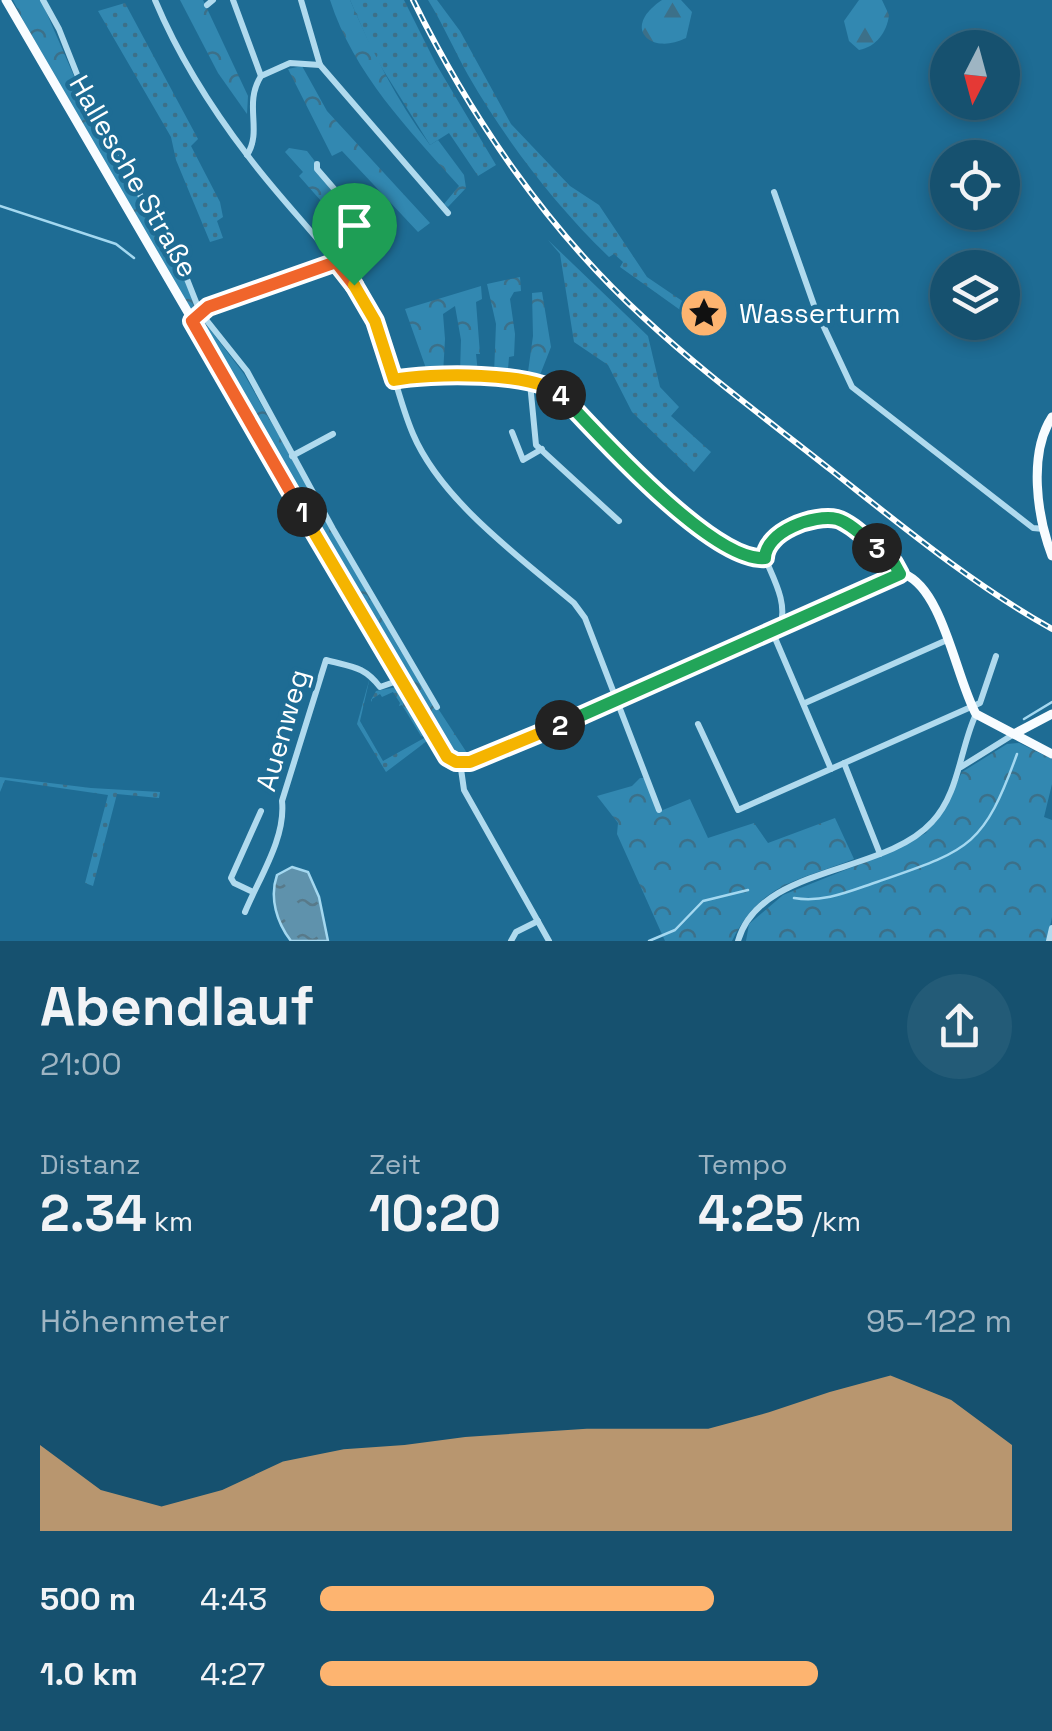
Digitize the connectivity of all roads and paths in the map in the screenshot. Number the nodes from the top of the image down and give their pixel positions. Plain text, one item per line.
1 (6, 0) edge
2 (43, 0) edge
3 (155, 0) edge
4 (232, 0) edge
5 (301, 0) edge
6 (320, 65) junction
7 (261, 76) junction
8 (248, 156) junction
9 (317, 164) dead end
10 (774, 192) dead end
11 (448, 213) dead end
12 (336, 262) junction
13 (354, 285) junction
14 (200, 312) junction
15 (192, 321) junction
16 (394, 380) junction
17 (530, 383) junction
18 (1052, 417) edge
19 (512, 432) dead end
20 (333, 434) dead end
21 (542, 448) junction
22 (292, 456) junction
23 (619, 521) dead end
24 (1046, 529) junction
25 (1052, 556) edge
26 (765, 558) junction
27 (900, 574) junction
28 (784, 613) junction
29 (796, 620) junction
30 (776, 629) junction
31 (947, 640) junction
32 (996, 656) dead end
33 (400, 680) junction
34 (618, 699) junction
35 (805, 703) junction
36 (437, 707) dead end
37 (974, 710) junction
38 (1052, 714) edge
39 (698, 724) dead end
40 (1014, 734) junction
41 (1052, 754) edge
42 (460, 762) junction
43 (844, 763) junction
44 (831, 769) junction
45 (957, 772) junction
46 (659, 810) dead end
47 (261, 811) dead end
48 (880, 854) junction
49 (253, 892) junction
50 (245, 912) dead end
51 (538, 921) junction
52 (1052, 928) edge
53 (511, 941) edge
54 (549, 941) edge
55 (738, 941) edge
56 (1049, 941) edge

1 - 15 main road, Hallesche Straße
2 - 14 street, Hallesche Straße
3 - 8 street
4 - 7 street
5 - 6 street
6 - 7 street
6 - 11 street
7 - 8 street
8 - 12 street
9 - 13 street
10 - 24 street
12 - 13 street
12 - 14 street
13 - 16 street
14 - 15 street
14 - 22 street, Hallesche Straße
15 - 33 main road, Hallesche Straße
16 - 17 street
16 - 34 street
17 - 21 street
17 - 26 street
18 - 24 main road
19 - 21 street
20 - 22 street
21 - 23 street
22 - 36 street, Hallesche Straße
24 - 25 main road
26 - 27 street
26 - 28 street
27 - 29 main road
27 - 31 main road
28 - 29 street
28 - 30 street
29 - 30 main road
30 - 34 main road
30 - 35 street
31 - 35 street
31 - 37 main road
32 - 37 street
33 - 42 main road, Hallesche Straße
33 - 49 street, Auenweg
34 - 42 main road
34 - 46 street
35 - 44 street
37 - 40 main road
37 - 43 street
37 - 45 street
38 - 40 main road
39 - 44 street
40 - 41 main road
40 - 45 street
42 - 51 street, Hallesche Straße
43 - 44 street
43 - 48 street
45 - 48 street
47 - 49 street, Auenweg
48 - 55 street
49 - 50 street, Auenweg
51 - 53 street
51 - 54 street, Hallesche Straße
52 - 56 street

